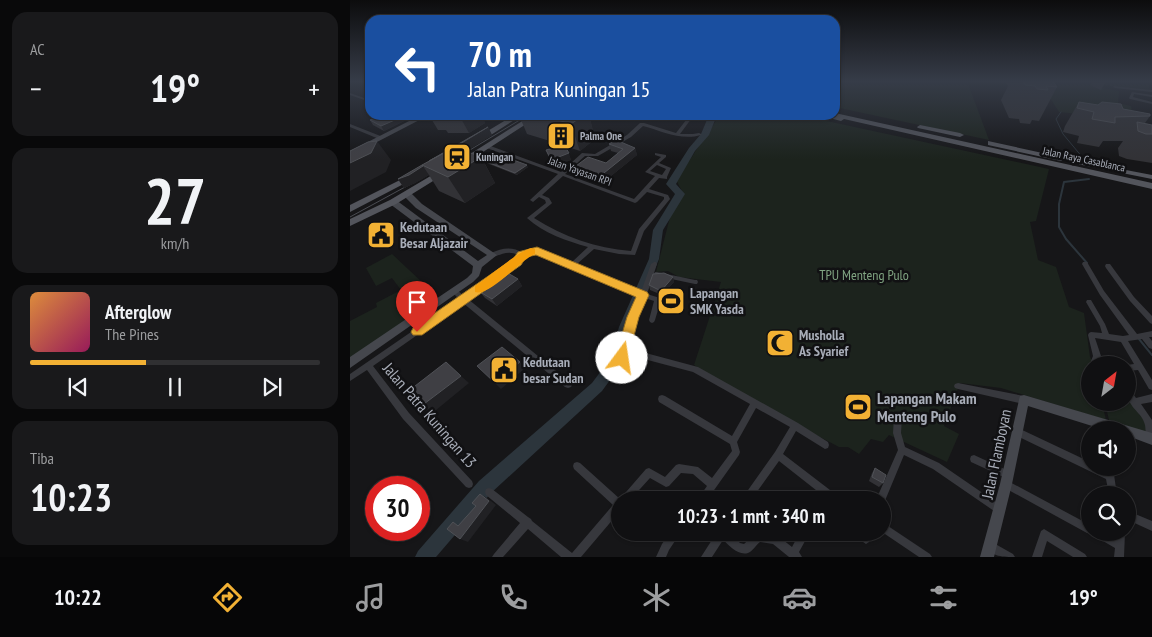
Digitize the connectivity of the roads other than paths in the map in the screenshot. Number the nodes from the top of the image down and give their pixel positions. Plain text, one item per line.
1 (840, 113) edge
2 (840, 113) edge
3 (840, 119) edge
4 (416, 120) edge
5 (510, 120) edge
6 (529, 120) edge
7 (688, 120) edge
8 (350, 125) edge
9 (678, 133) junction
10 (699, 134) dead end
11 (381, 138) junction
12 (473, 142) edge
13 (486, 146) junction
14 (988, 147) junction
15 (350, 154) edge
16 (657, 154) dead end
17 (1010, 155) junction
18 (1061, 159) junction
19 (657, 164) junction
20 (420, 172) edge
21 (561, 175) junction
22 (663, 177) junction
23 (1152, 177) edge
24 (1152, 186) edge
25 (647, 190) junction
26 (407, 194) junction
27 (636, 201) junction
28 (393, 202) junction
29 (644, 204) dead end
30 (350, 209) edge
31 (350, 222) edge
32 (592, 247) junction
33 (493, 255) junction
34 (522, 255) junction
35 (654, 264) dead end
36 (1085, 264) dead end
37 (478, 265) junction
38 (572, 265) junction
39 (1108, 266) dead end
40 (651, 274) junction
41 (695, 282) dead end
42 (455, 292) junction
43 (640, 294) junction
44 (462, 301) junction
45 (1089, 302) dead end
46 (652, 320) dead end
47 (1152, 322) edge
48 (1152, 334) edge
49 (1106, 337) junction
50 (1138, 337) junction
51 (1123, 339) junction
52 (1152, 346) edge
53 (623, 350) junction
54 (1097, 356) edge
55 (350, 363) edge
56 (368, 366) junction
57 (618, 367) dead end
58 (1136, 367) edge
59 (1140, 367) junction
60 (350, 378) edge
61 (568, 385) dead end
62 (958, 386) dead end
63 (1152, 387) edge
64 (1152, 398) edge
65 (662, 399) dead end
66 (1024, 400) junction
67 (1136, 402) edge
68 (755, 403) junction
69 (1136, 403) edge
70 (898, 417) dead end
71 (1086, 421) edge
72 (795, 426) junction
73 (1018, 432) junction
74 (1136, 433) edge
75 (1151, 438) edge
76 (733, 441) junction
77 (825, 444) dead end
78 (902, 450) junction
79 (778, 455) junction
80 (974, 459) dead end
81 (1081, 462) edge
82 (577, 466) dead end
83 (1007, 480) junction
84 (469, 484) dead end
85 (713, 485) junction
86 (632, 491) edge
87 (709, 491) edge
88 (752, 491) edge
89 (823, 491) edge
90 (885, 491) edge
91 (489, 492) dead end
92 (611, 497) edge
93 (1000, 510) junction
94 (611, 516) edge
95 (1136, 519) edge
96 (528, 522) junction
97 (1081, 525) edge
98 (1152, 526) edge
99 (891, 531) edge
100 (669, 541) edge
101 (717, 541) edge
102 (732, 541) edge
103 (754, 541) edge
104 (777, 541) edge
105 (801, 541) edge
106 (1111, 541) edge
107 (1120, 541) edge
108 (1120, 546) junction
109 (989, 551) edge
110 (795, 555) edge
111 (497, 557) edge
112 (569, 557) edge
113 (576, 557) edge
114 (662, 557) edge
115 (706, 557) edge
116 (927, 557) edge
117 (1010, 557) edge
118 (1037, 557) edge
119 (1082, 557) edge
120 (1119, 557) edge

1 - 14 main road
2 - 18 main road
3 - 17 main road
4 - 11 street
5 - 12 main road
6 - 13 main road
7 - 9 street
8 - 11 street
9 - 10 street
9 - 21 street
11 - 15 street
13 - 21 street, Jalan Yayasan RPI
13 - 26 main road
14 - 17 main road
14 - 18 main road
16 - 19 street
17 - 24 main road, Jalan Raya Casablanca
18 - 23 main road, Jalan Raya Casablanca
19 - 22 street
19 - 22 street
20 - 30 main road
21 - 27 street, Jalan Yayasan RPI
21 - 32 street
22 - 25 street
25 - 27 street
25 - 32 street
26 - 28 main road
26 - 33 street
27 - 29 street
28 - 31 main road
28 - 37 street
32 - 38 street
33 - 34 street
33 - 37 street
34 - 38 street
34 - 44 street
35 - 40 street
36 - 50 street
37 - 42 street
38 - 43 street
39 - 47 street
40 - 41 street
40 - 43 street
42 - 44 street
42 - 55 street
43 - 46 street
43 - 53 street
44 - 56 street
44 - 61 street
45 - 49 street
48 - 50 street
49 - 51 street
49 - 54 street
50 - 51 street
50 - 52 street
51 - 59 street
53 - 57 street
53 - 68 street
56 - 60 street
56 - 84 street, Jalan Patra Kuningan 13
58 - 59 street
59 - 63 street
62 - 66 street
64 - 67 street
65 - 76 street
66 - 71 street, Jalan Flamboyan
66 - 73 street, Jalan Flamboyan
68 - 72 street
68 - 76 street
69 - 75 street
70 - 78 street
72 - 77 street
72 - 79 street
73 - 81 street
73 - 83 street, Jalan Flamboyan
74 - 75 street
76 - 85 street
78 - 90 street
78 - 93 street
79 - 88 street
79 - 89 street
80 - 83 street
82 - 92 street
83 - 93 street, Jalan Flamboyan
83 - 97 street
85 - 86 street
85 - 87 street
91 - 96 street
93 - 109 street, Jalan Flamboyan
94 - 113 street
95 - 98 street
96 - 111 street
96 - 112 street
99 - 116 street
100 - 114 street
101 - 115 street
102 - 103 street
104 - 110 street
105 - 110 street
106 - 108 street
107 - 108 street
108 - 120 street
109 - 117 street
118 - 119 street

